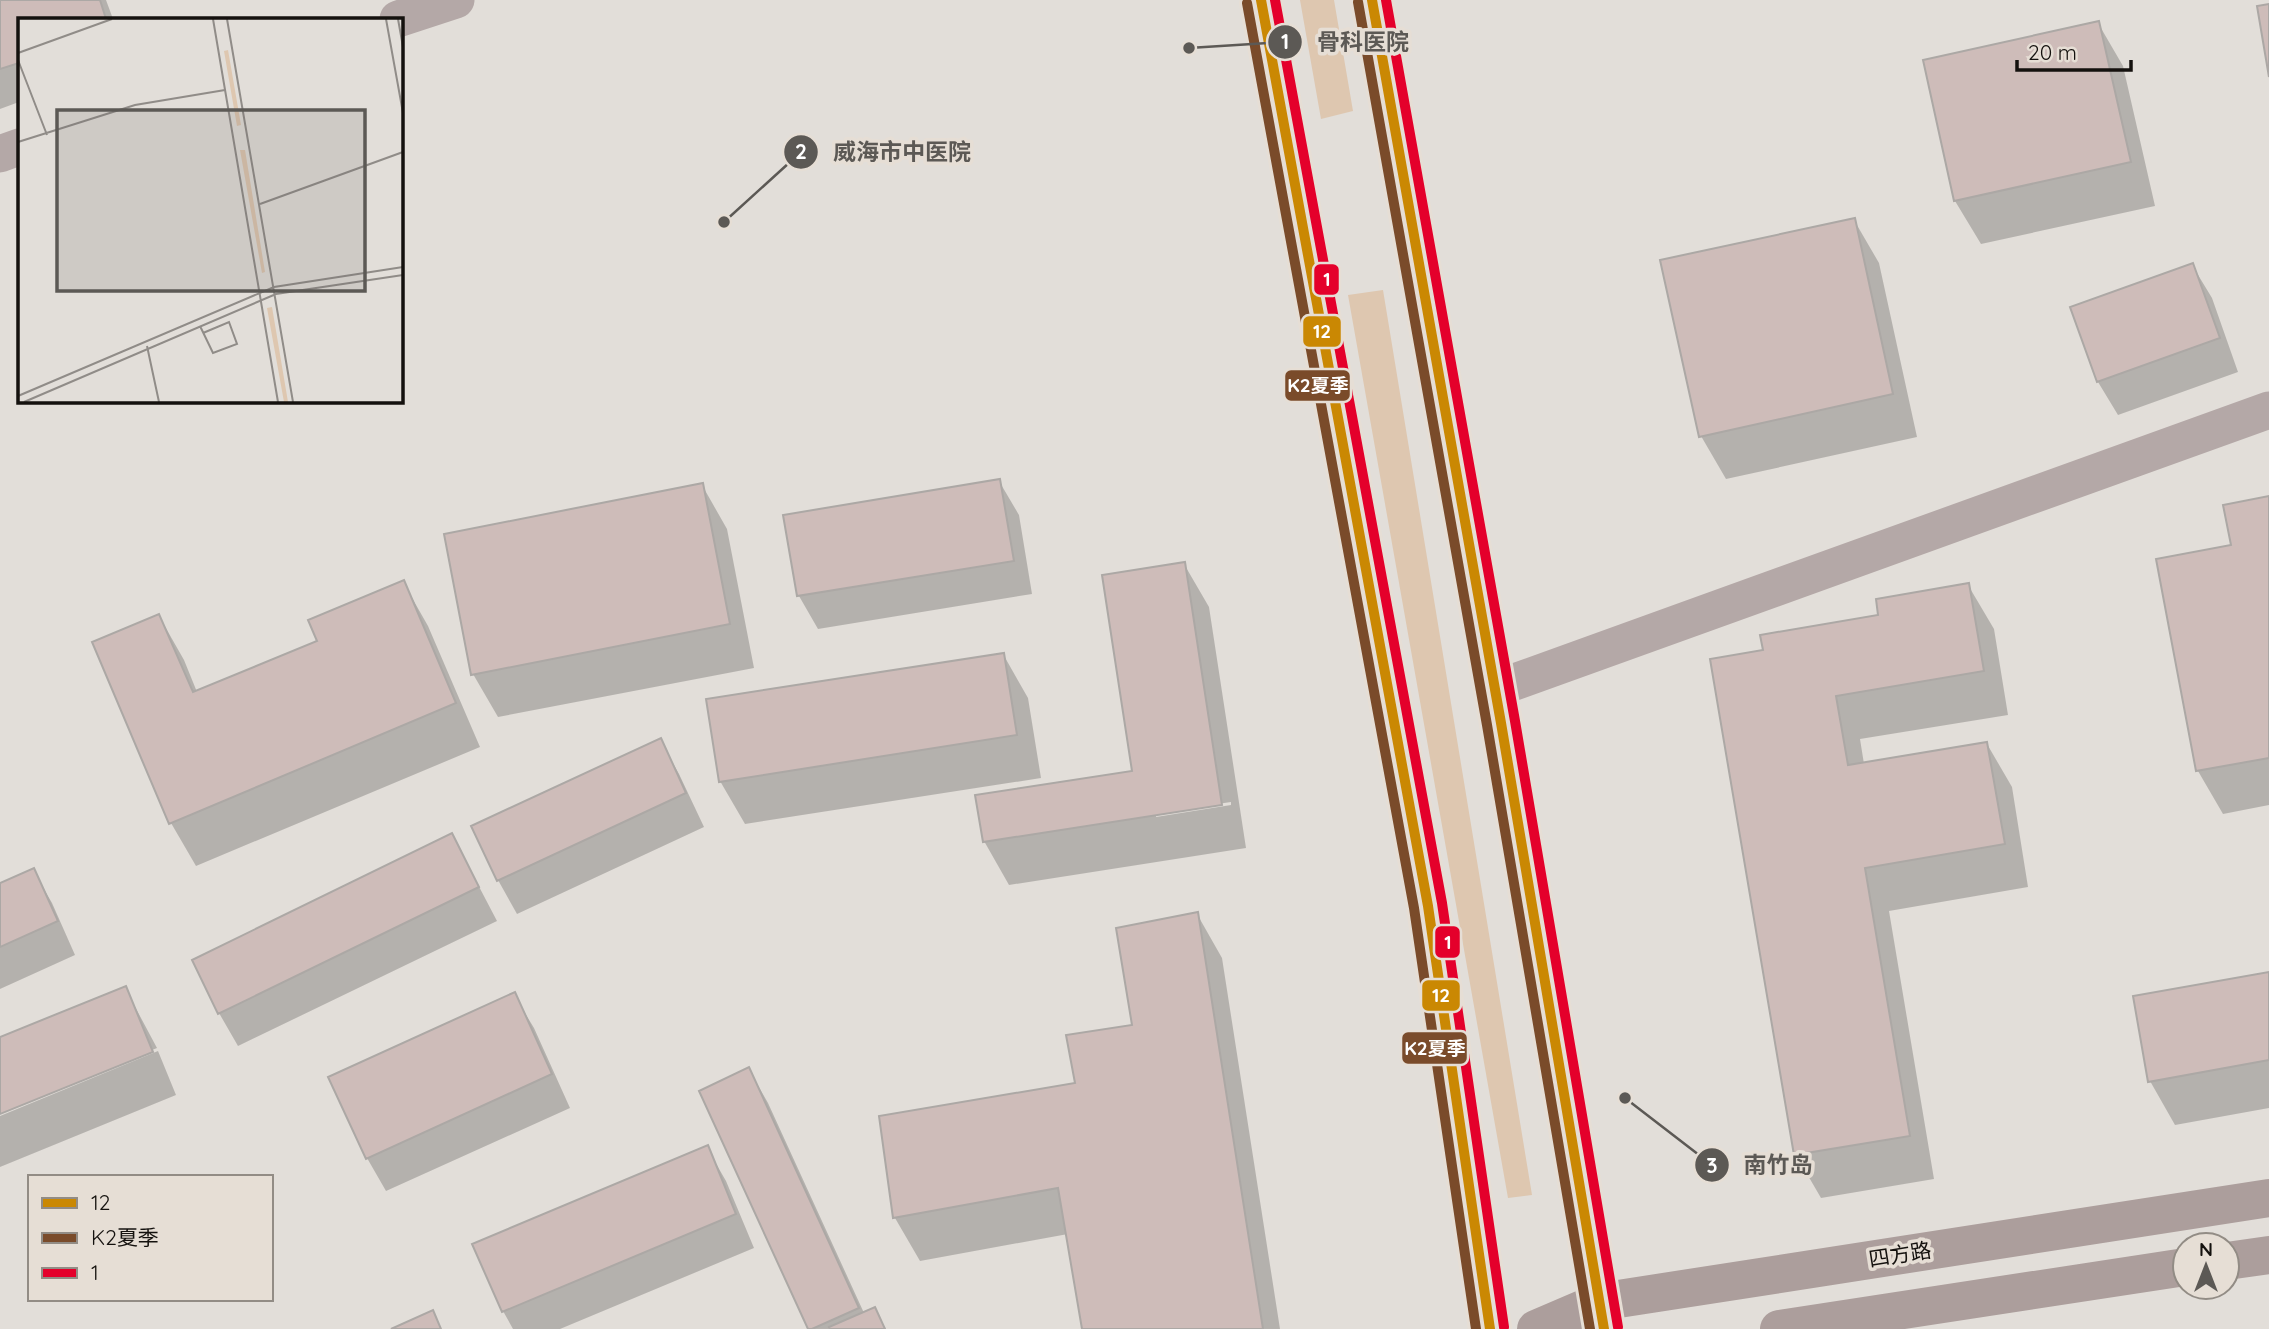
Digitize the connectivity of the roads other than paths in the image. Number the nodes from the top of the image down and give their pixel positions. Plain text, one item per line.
1 (456, 0) edge
2 (1261, 0) edge
3 (1372, 0) edge
4 (401, 18) edge
5 (18, 147) edge
6 (0, 154) edge
7 (2269, 410) edge
8 (1495, 689) junction
9 (2269, 1198) edge
10 (2269, 1255) edge
11 (2241, 1259) edge
12 (2171, 1270) edge
13 (1602, 1315) edge
14 (1490, 1329) edge
15 (1536, 1329) edge
16 (1779, 1329) edge

1 - 4 street
2 - 14 main road
3 - 8 main road
5 - 6 street
7 - 8 street
8 - 13 main road
9 - 13 main road, 四方路
10 - 11 main road
12 - 16 main road
13 - 15 main road, 四方路

